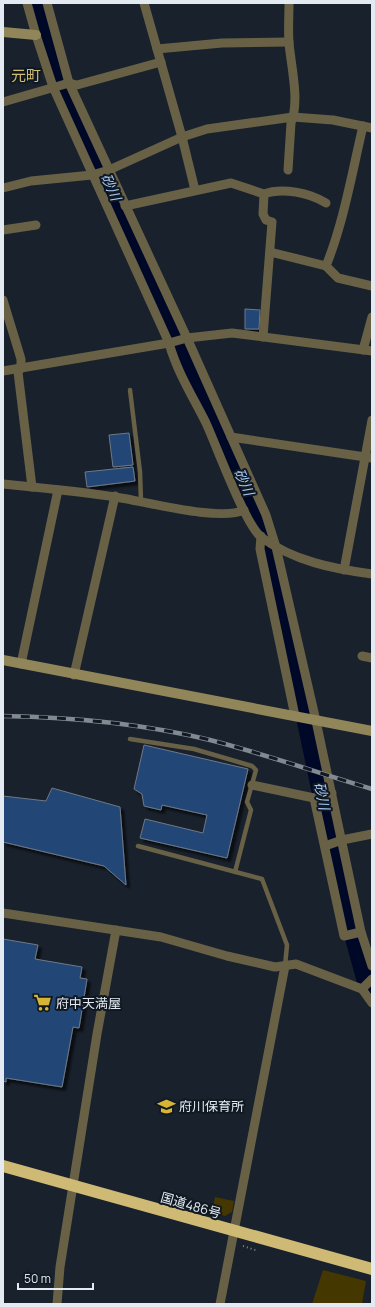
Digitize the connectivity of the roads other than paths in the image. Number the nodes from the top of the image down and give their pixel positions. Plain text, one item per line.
1 (27, 3) edge
2 (47, 3) edge
3 (144, 3) edge
4 (289, 3) edge
5 (3, 32) edge
6 (36, 34) junction
7 (289, 42) junction
8 (157, 49) junction
9 (160, 62) junction
10 (69, 82) junction
11 (53, 87) junction
12 (3, 102) edge
13 (293, 117) junction
14 (362, 126) junction
15 (372, 128) edge
16 (182, 137) junction
17 (109, 170) junction
18 (288, 170) dead end
19 (92, 175) junction
20 (3, 188) edge
21 (195, 190) junction
22 (264, 194) junction
23 (326, 203) dead end
24 (125, 206) junction
25 (36, 225) dead end
26 (3, 230) edge
27 (270, 252) junction
28 (326, 266) junction
29 (372, 286) edge
30 (3, 300) edge
31 (372, 317) edge
32 (263, 337) junction
33 (187, 338) junction
34 (169, 344) junction
35 (367, 351) edge
36 (21, 368) junction
37 (3, 371) edge
38 (130, 390) dead end
39 (372, 420) edge
40 (231, 437) junction
41 (368, 458) edge
42 (3, 484) edge
43 (32, 487) junction
44 (58, 490) junction
45 (114, 496) junction
46 (141, 501) junction
47 (244, 510) junction
48 (261, 536) junction
49 (276, 547) junction
50 (344, 570) junction
51 (372, 574) edge
52 (362, 656) dead end
53 (372, 658) edge
54 (3, 660) edge
55 (21, 664) junction
56 (74, 675) junction
57 (295, 716) junction
58 (316, 721) junction
59 (372, 731) edge
60 (130, 739) dead end
61 (252, 784) junction
62 (332, 793) junction
63 (314, 798) junction
64 (372, 834) edge
65 (342, 840) junction
66 (138, 846) dead end
67 (325, 846) junction
68 (235, 872) junction
69 (3, 913) edge
70 (116, 930) junction
71 (361, 932) junction
72 (285, 966) junction
73 (372, 966) edge
74 (372, 979) edge
75 (362, 989) junction
76 (372, 1003) edge
77 (3, 1166) edge
78 (74, 1185) junction
79 (235, 1231) junction
80 (372, 1270) edge
81 (57, 1304) edge
82 (220, 1304) edge

1 - 6 street
2 - 10 street
3 - 8 street
4 - 7 street
5 - 6 street
6 - 11 street
7 - 8 street
7 - 13 street
8 - 9 street
9 - 10 street
9 - 16 street
10 - 11 street
10 - 17 street
11 - 12 street
11 - 19 street
13 - 14 street
13 - 16 street
13 - 18 street
14 - 15 street
14 - 28 street
16 - 17 street
16 - 21 street
17 - 19 street
17 - 24 street
19 - 20 street
19 - 34 street
21 - 22 street
21 - 24 street
22 - 23 street
22 - 27 street
24 - 33 street
25 - 26 street
27 - 28 street
27 - 32 street
28 - 29 street
30 - 36 street
31 - 35 street
32 - 33 street
32 - 35 street
33 - 34 street
33 - 40 street
34 - 36 street
34 - 47 street
36 - 37 street
36 - 43 street
38 - 46 lane
39 - 41 street
40 - 41 street
40 - 49 street
41 - 50 street
42 - 43 street
43 - 44 street
44 - 45 street
44 - 55 street
45 - 46 street
45 - 56 street
46 - 47 street
47 - 48 street
48 - 49 street
48 - 57 street
49 - 50 street
49 - 58 street
50 - 51 street
52 - 53 street
54 - 55 street
55 - 56 street
56 - 57 street
57 - 58 street
58 - 59 street
58 - 62 street
60 - 61 lane
61 - 63 street
61 - 68 lane
62 - 63 street
62 - 65 street
63 - 67 street
64 - 65 street
65 - 67 street
65 - 71 street
66 - 68 lane
67 - 71 street
68 - 72 lane
69 - 70 street
70 - 72 street
70 - 78 street
71 - 73 street
72 - 75 street
72 - 79 street
74 - 75 street
75 - 76 street
77 - 78 highway, 国道486号
78 - 79 highway, 国道486号
78 - 81 street
79 - 80 highway, 国道486号
79 - 82 street

